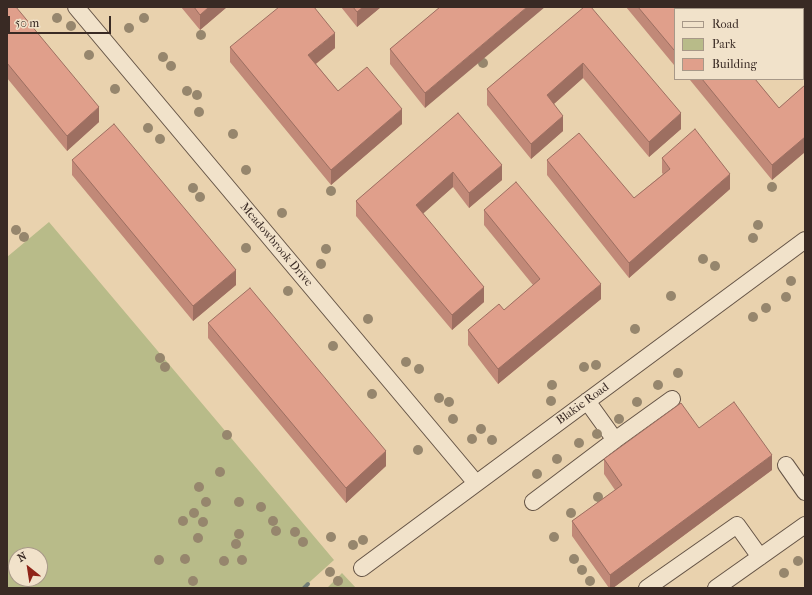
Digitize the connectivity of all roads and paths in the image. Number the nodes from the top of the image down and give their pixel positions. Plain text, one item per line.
1 (76, 7) edge
2 (804, 243) edge
3 (672, 399) dead end
4 (587, 401) junction
5 (615, 440) junction
6 (786, 464) dead end
7 (476, 483) junction
8 (805, 492) edge
9 (533, 502) dead end
10 (805, 525) edge
11 (760, 557) junction
12 (362, 568) dead end
13 (648, 588) edge
14 (716, 588) edge

1 - 7 street, Meadowbrook Drive
2 - 4 street, Blakie Road
3 - 5 street
4 - 5 street
4 - 7 street, Blakie Road
5 - 9 street
6 - 8 street
7 - 12 street, Blakie Road
10 - 11 street
11 - 13 street
11 - 14 street

